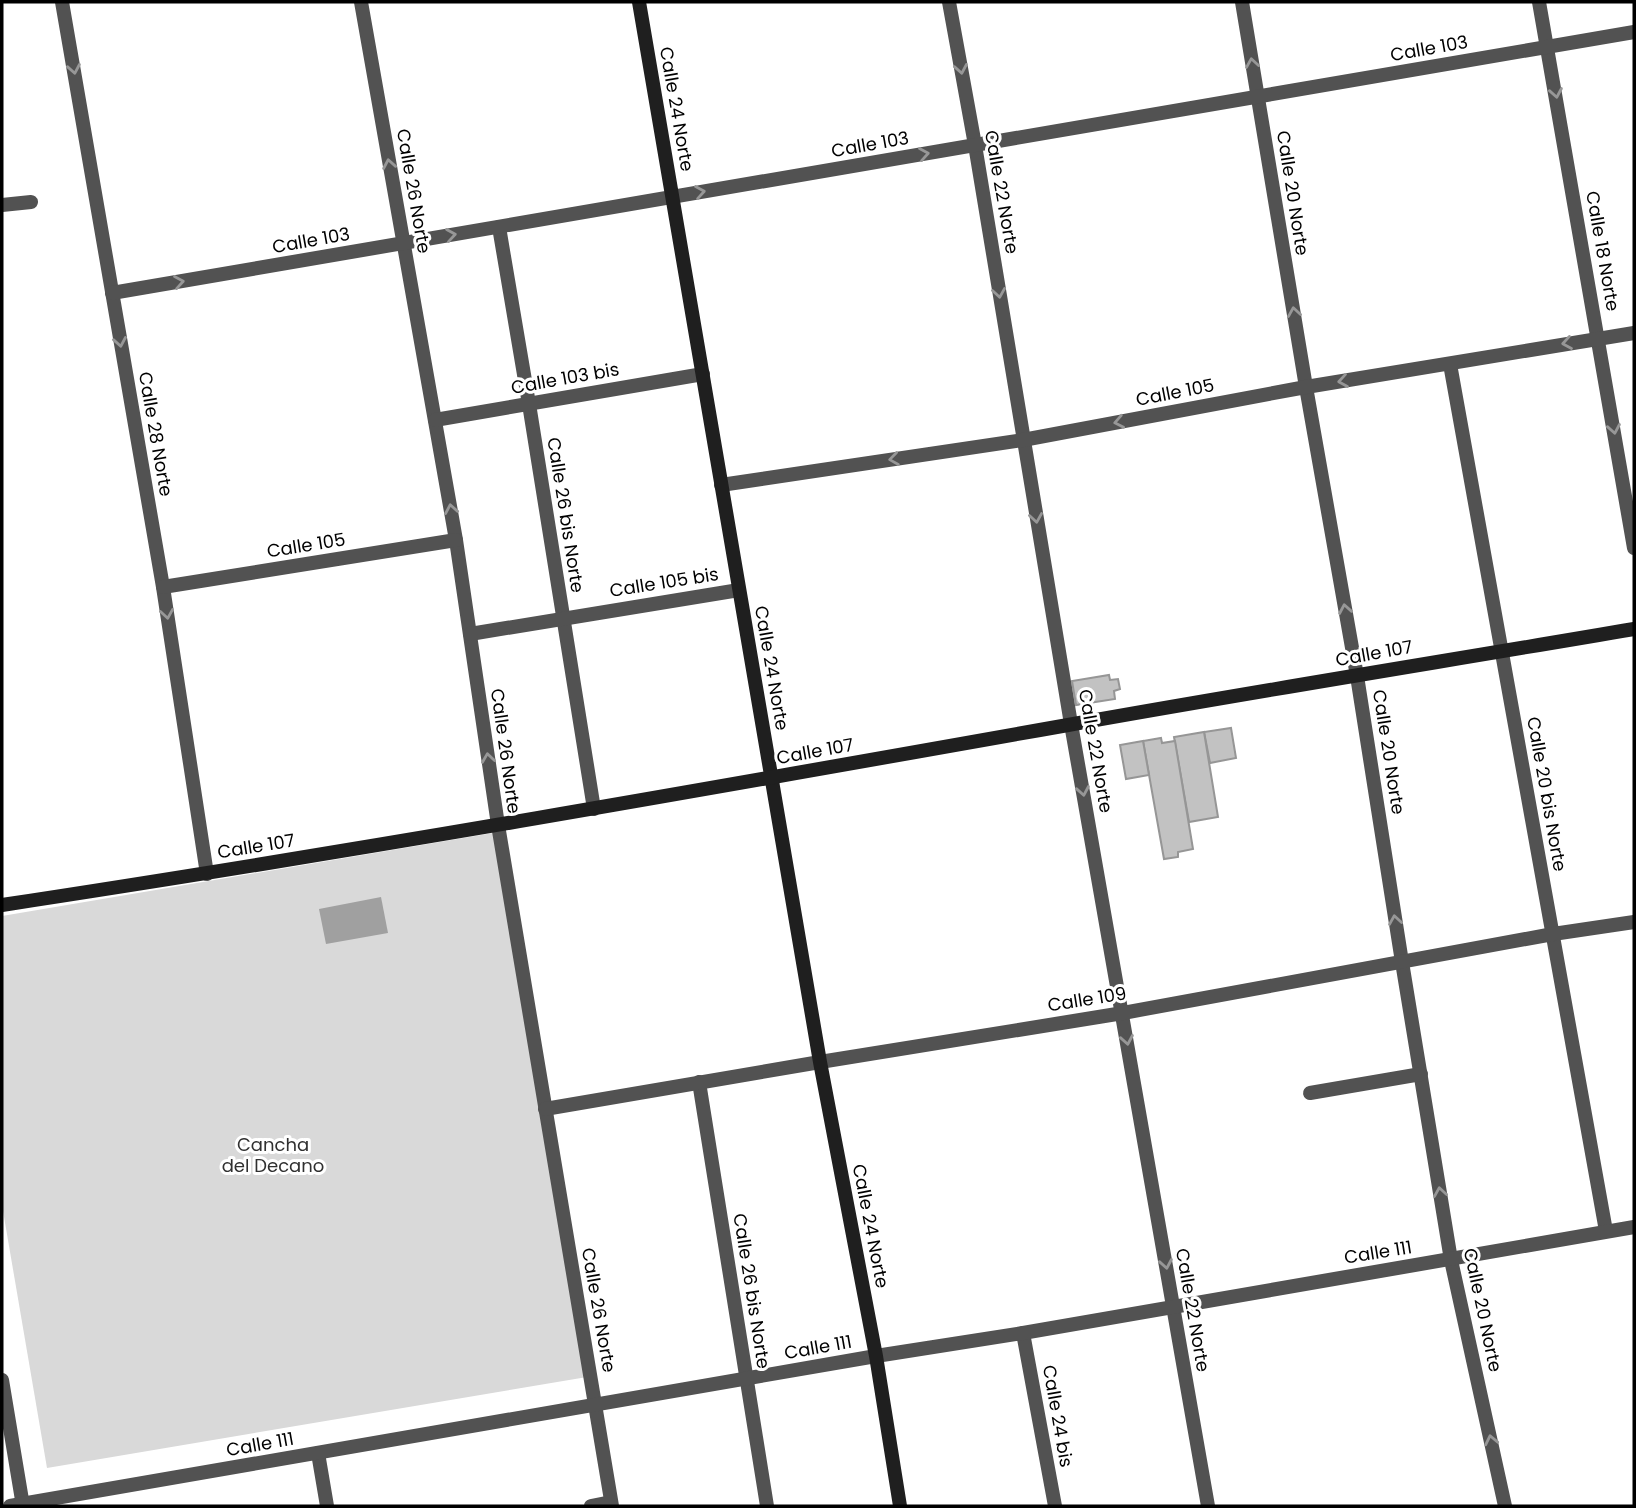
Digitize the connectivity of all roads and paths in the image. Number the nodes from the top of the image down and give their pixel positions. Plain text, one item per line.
1 (62, 2) edge
2 (361, 2) edge
3 (639, 2) edge
4 (949, 2) edge
5 (1242, 2) edge
6 (1539, 2) edge
7 (1634, 32) edge
8 (1548, 48) junction
9 (1258, 97) junction
10 (975, 145) junction
11 (672, 196) junction
12 (31, 202) dead end
13 (2, 205) edge
14 (499, 227) junction
15 (403, 243) junction
16 (112, 293) junction
17 (1634, 333) edge
18 (1599, 338) junction
19 (1450, 364) junction
20 (703, 374) junction
21 (1306, 387) junction
22 (529, 404) junction
23 (435, 420) junction
24 (1023, 440) junction
25 (721, 485) junction
26 (456, 540) junction
27 (1634, 548) edge
28 (163, 587) junction
29 (739, 590) junction
30 (563, 618) junction
31 (1634, 629) edge
32 (470, 634) junction
33 (1502, 651) junction
34 (1357, 676) junction
35 (1071, 724) junction
36 (772, 778) junction
37 (594, 809) junction
38 (498, 825) junction
39 (207, 874) junction
40 (2, 905) edge
41 (1634, 922) edge
42 (1553, 934) junction
43 (1402, 962) junction
44 (1123, 1013) junction
45 (820, 1062) junction
46 (1421, 1074) junction
47 (699, 1082) junction
48 (1310, 1093) dead end
49 (545, 1109) junction
50 (1634, 1227) edge
51 (1606, 1231) junction
52 (1451, 1260) junction
53 (1173, 1306) junction
54 (1023, 1333) junction
55 (876, 1356) junction
56 (747, 1379) junction
57 (2, 1380) edge
58 (595, 1405) junction
59 (318, 1453) junction
60 (612, 1504) edge
61 (18, 1506) edge
62 (327, 1506) edge
63 (591, 1506) edge
64 (767, 1506) edge
65 (900, 1506) edge
66 (1055, 1506) edge
67 (1208, 1506) edge
68 (1505, 1506) edge

1 -> 16 street, Calle 28 Norte
15 -> 2 street, Calle 26 Norte
3 - 11 street, Calle 24 Norte
4 -> 10 street, Calle 22 Norte
9 -> 5 street, Calle 20 Norte
6 - 8 street, Calle 18 Norte
7 - 8 street, Calle 103
8 - 9 street, Calle 103
8 -> 18 street, Calle 18 Norte
9 - 10 street, Calle 103
21 -> 9 street, Calle 20 Norte
11 -> 10 street, Calle 103
10 -> 24 street, Calle 22 Norte
11 - 14 street, Calle 103
11 - 20 street, Calle 24 Norte
12 - 13 street
15 -> 14 street, Calle 103
14 - 22 street, Calle 26 bis Norte
16 -> 15 street, Calle 103
15 - 23 street, Calle 26 Norte
16 -> 28 street, Calle 28 Norte
17 - 18 street, Calle 105
18 -> 19 street, Calle 105
18 -> 27 street, Calle 18 Norte
19 -> 21 street, Calle 105
19 - 33 street, Calle 20 bis Norte
20 - 22 street, Calle 103 bis
20 - 25 street, Calle 24 Norte
21 -> 24 street, Calle 105
34 -> 21 street, Calle 20 Norte
22 - 23 street, Calle 103 bis
22 - 30 street, Calle 26 bis Norte
26 -> 23 street, Calle 26 Norte
24 -> 25 street, Calle 105
24 -> 35 street, Calle 22 Norte
25 - 29 street, Calle 24 Norte
26 - 28 street, Calle 105
26 - 32 street, Calle 26 Norte
28 -> 39 street, Calle 28 Norte
29 - 30 street, Calle 105 bis
29 - 36 street, Calle 24 Norte
30 - 32 street, Calle 105 bis
30 - 37 street, Calle 26 bis Norte
31 - 33 street, Calle 107
38 -> 32 street, Calle 26 Norte
33 - 34 street, Calle 107
33 - 42 street, Calle 20 bis Norte
34 - 35 street, Calle 107
43 -> 34 street, Calle 20 Norte
35 - 36 street, Calle 107
35 -> 44 street, Calle 22 Norte
36 - 37 street, Calle 107
36 - 45 street, Calle 24 Norte
37 - 38 street, Calle 107
38 - 39 street, Calle 107
38 - 49 street, Calle 26 Norte
39 - 40 street, Calle 107
41 - 42 street, Calle 109
42 - 43 street, Calle 109
42 - 51 street, Calle 20 bis Norte
43 - 44 street, Calle 109
43 - 46 street, Calle 20 Norte
44 - 45 street, Calle 109
44 -> 53 street, Calle 22 Norte
45 - 47 street, Calle 109
45 - 55 street, Calle 24 Norte
46 - 48 street
52 -> 46 street, Calle 20 Norte
47 - 49 street, Calle 109
47 - 56 street, Calle 26 bis Norte
49 - 58 street, Calle 26 Norte
50 - 51 street, Calle 111
51 - 52 street, Calle 111
52 - 53 street, Calle 111
68 -> 52 street, Calle 20 Norte
53 - 54 street, Calle 111
53 - 67 street, Calle 22 Norte
54 - 55 street, Calle 111
54 - 66 street, Calle 24 bis
55 - 56 street, Calle 111
55 - 65 street, Calle 24 Norte
56 - 58 street, Calle 111
56 - 64 street, Calle 26 bis Norte
57 - 61 street
58 - 59 street, Calle 111
58 - 60 street, Calle 26 Norte
59 - 61 street, Calle 111
59 - 62 street
60 - 63 street

